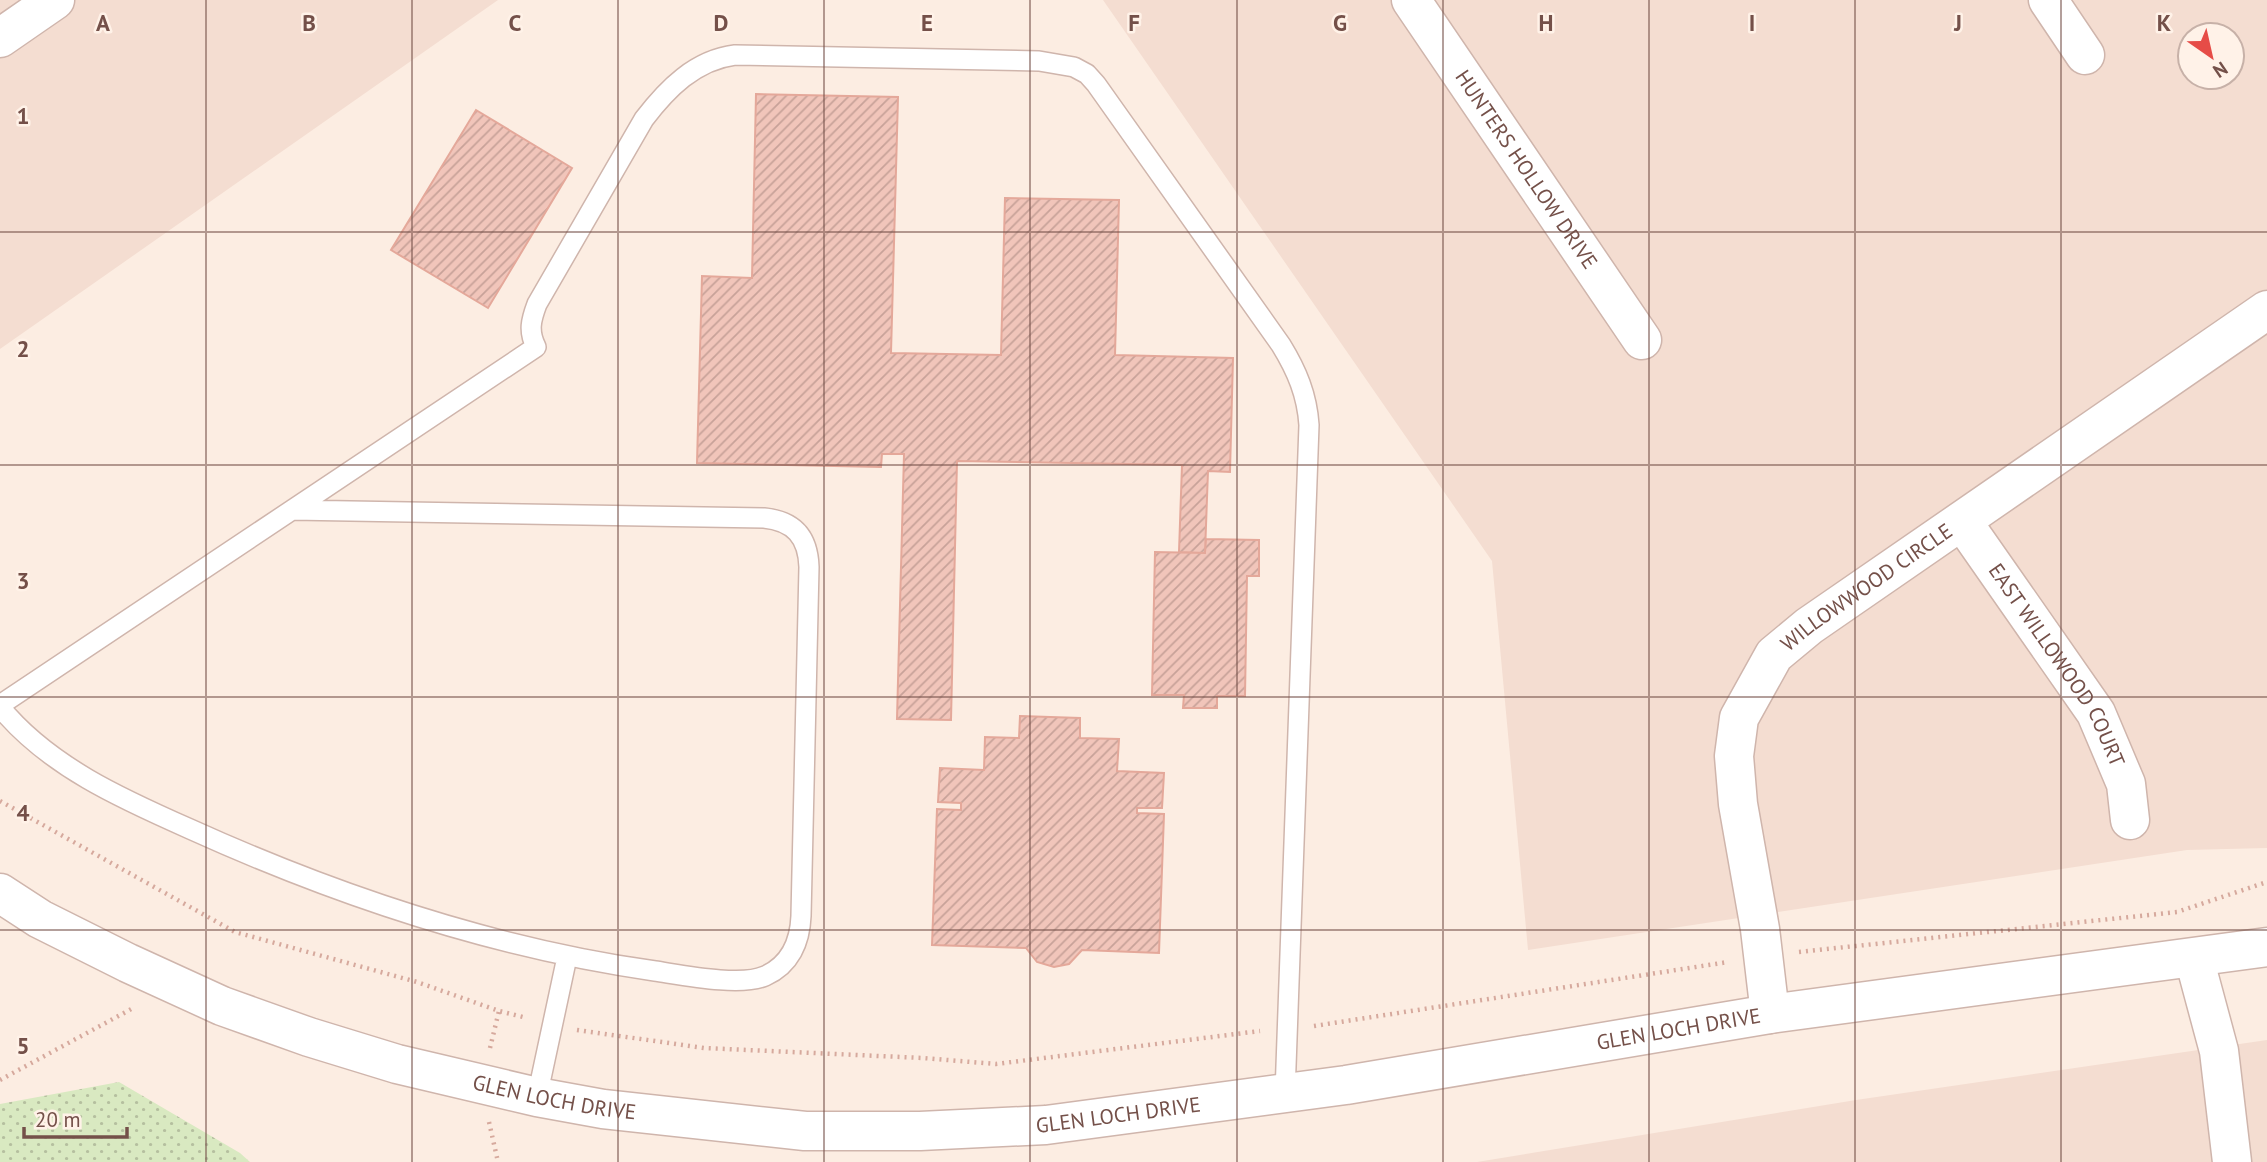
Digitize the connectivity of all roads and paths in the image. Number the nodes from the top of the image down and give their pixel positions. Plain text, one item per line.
1 (55, 0) edge
2 (1411, 0) edge
3 (2048, 0) edge
4 (0, 38) edge
5 (2085, 55) dead end
6 (2267, 310) edge
7 (1642, 340) dead end
8 (292, 510) junction
9 (1962, 521) junction
10 (0, 706) edge
11 (0, 801) edge
12 (2130, 820) dead end
13 (2267, 882) edge
14 (0, 894) edge
15 (2267, 947) edge
16 (1763, 956) junction
17 (567, 957) junction
18 (2194, 958) junction
19 (176, 985) junction
20 (1770, 1014) junction
21 (553, 1024) junction
22 (1287, 1028) junction
23 (0, 1080) edge
24 (1285, 1094) junction
25 (537, 1097) junction
26 (2232, 1162) edge

1 - 4 street
2 - 7 street, HUNTERS HOLLOW DRIVE
3 - 5 street
6 - 9 street, WILLOWWOOD CIRCLE
8 - 10 lane
8 - 17 lane
8 - 22 lane
9 - 12 street, EAST WILLOWOOD COURT
9 - 16 street, WILLOWWOOD CIRCLE
10 - 17 lane
11 - 21 path
13 - 16 path
14 - 19 street, GLEN LOCH DRIVE
15 - 18 street, GLEN LOCH DRIVE
16 - 20 street, WILLOWWOOD CIRCLE
16 - 22 path
17 - 21 lane
18 - 20 street, GLEN LOCH DRIVE
18 - 26 street
19 - 23 path
19 - 25 street, GLEN LOCH DRIVE
20 - 24 street, GLEN LOCH DRIVE
21 - 22 path
21 - 25 lane
22 - 24 lane
24 - 25 street, GLEN LOCH DRIVE

